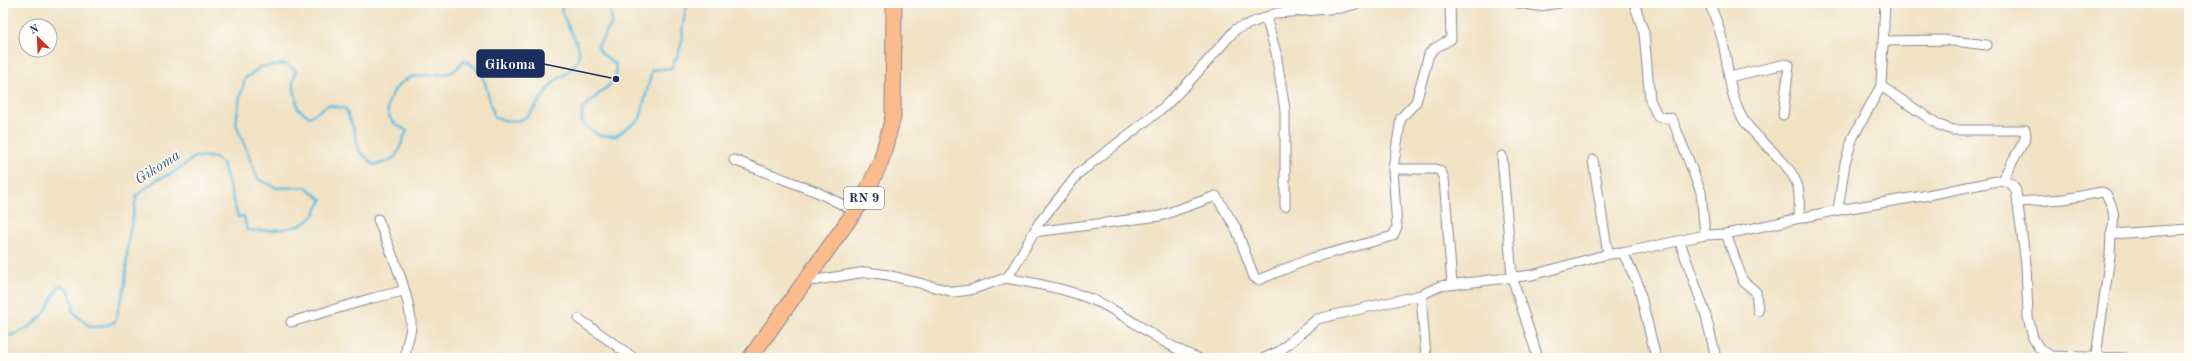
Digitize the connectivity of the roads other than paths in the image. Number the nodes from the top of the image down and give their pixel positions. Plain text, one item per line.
1 (1360, 3) edge
2 (1450, 3) edge
3 (1518, 3) edge
4 (1560, 3) edge
5 (1634, 3) edge
6 (1709, 3) edge
7 (1886, 3) edge
8 (894, 5) edge
9 (1266, 17) junction
10 (1884, 41) junction
11 (1987, 45) dead end
12 (1728, 77) junction
13 (1881, 86) junction
14 (1782, 115) dead end
15 (1502, 156) dead end
16 (734, 160) dead end
17 (1593, 160) dead end
18 (1393, 169) junction
19 (2002, 180) junction
20 (2018, 202) junction
21 (1285, 206) dead end
22 (1838, 210) junction
23 (855, 211) junction
24 (1799, 218) junction
25 (378, 219) dead end
26 (2189, 230) edge
27 (1034, 232) junction
28 (1726, 234) junction
29 (2111, 234) junction
30 (1705, 235) junction
31 (1680, 242) junction
32 (1623, 253) junction
33 (1608, 254) junction
34 (1512, 276) junction
35 (1006, 278) junction
36 (804, 282) junction
37 (1452, 284) junction
38 (403, 291) junction
39 (1421, 295) junction
40 (1758, 311) dead end
41 (579, 319) dead end
42 (291, 322) dead end
43 (2096, 356) junction
44 (406, 358) edge
45 (634, 358) edge
46 (750, 358) edge
47 (1198, 358) edge
48 (1264, 358) edge
49 (1426, 358) edge
50 (1538, 358) edge
51 (1656, 358) edge
52 (1716, 358) edge
53 (2123, 358) edge

1 - 9 street
2 - 18 street
3 - 4 street
5 - 30 street
6 - 12 street
7 - 10 street
8 - 23 main road, RN 9
9 - 21 street
9 - 27 street
10 - 11 street
10 - 13 street
12 - 14 street
12 - 24 street
13 - 19 street
13 - 22 street
15 - 34 street
16 - 23 street
17 - 33 street
18 - 27 street
18 - 37 street
19 - 20 street
19 - 22 street
20 - 29 street
20 - 43 street
22 - 24 street
23 - 36 main road, RN 9
24 - 28 street
25 - 38 street
26 - 29 street
27 - 35 street
28 - 30 street
28 - 40 street
29 - 43 street
30 - 31 street
31 - 32 street
31 - 52 street
32 - 33 street
32 - 51 street
33 - 34 street
34 - 37 street
34 - 50 street
35 - 36 street
35 - 47 street
36 - 46 main road, RN 9
37 - 39 street
38 - 42 street
38 - 44 street
39 - 48 street
39 - 49 street
41 - 45 street
43 - 53 street

